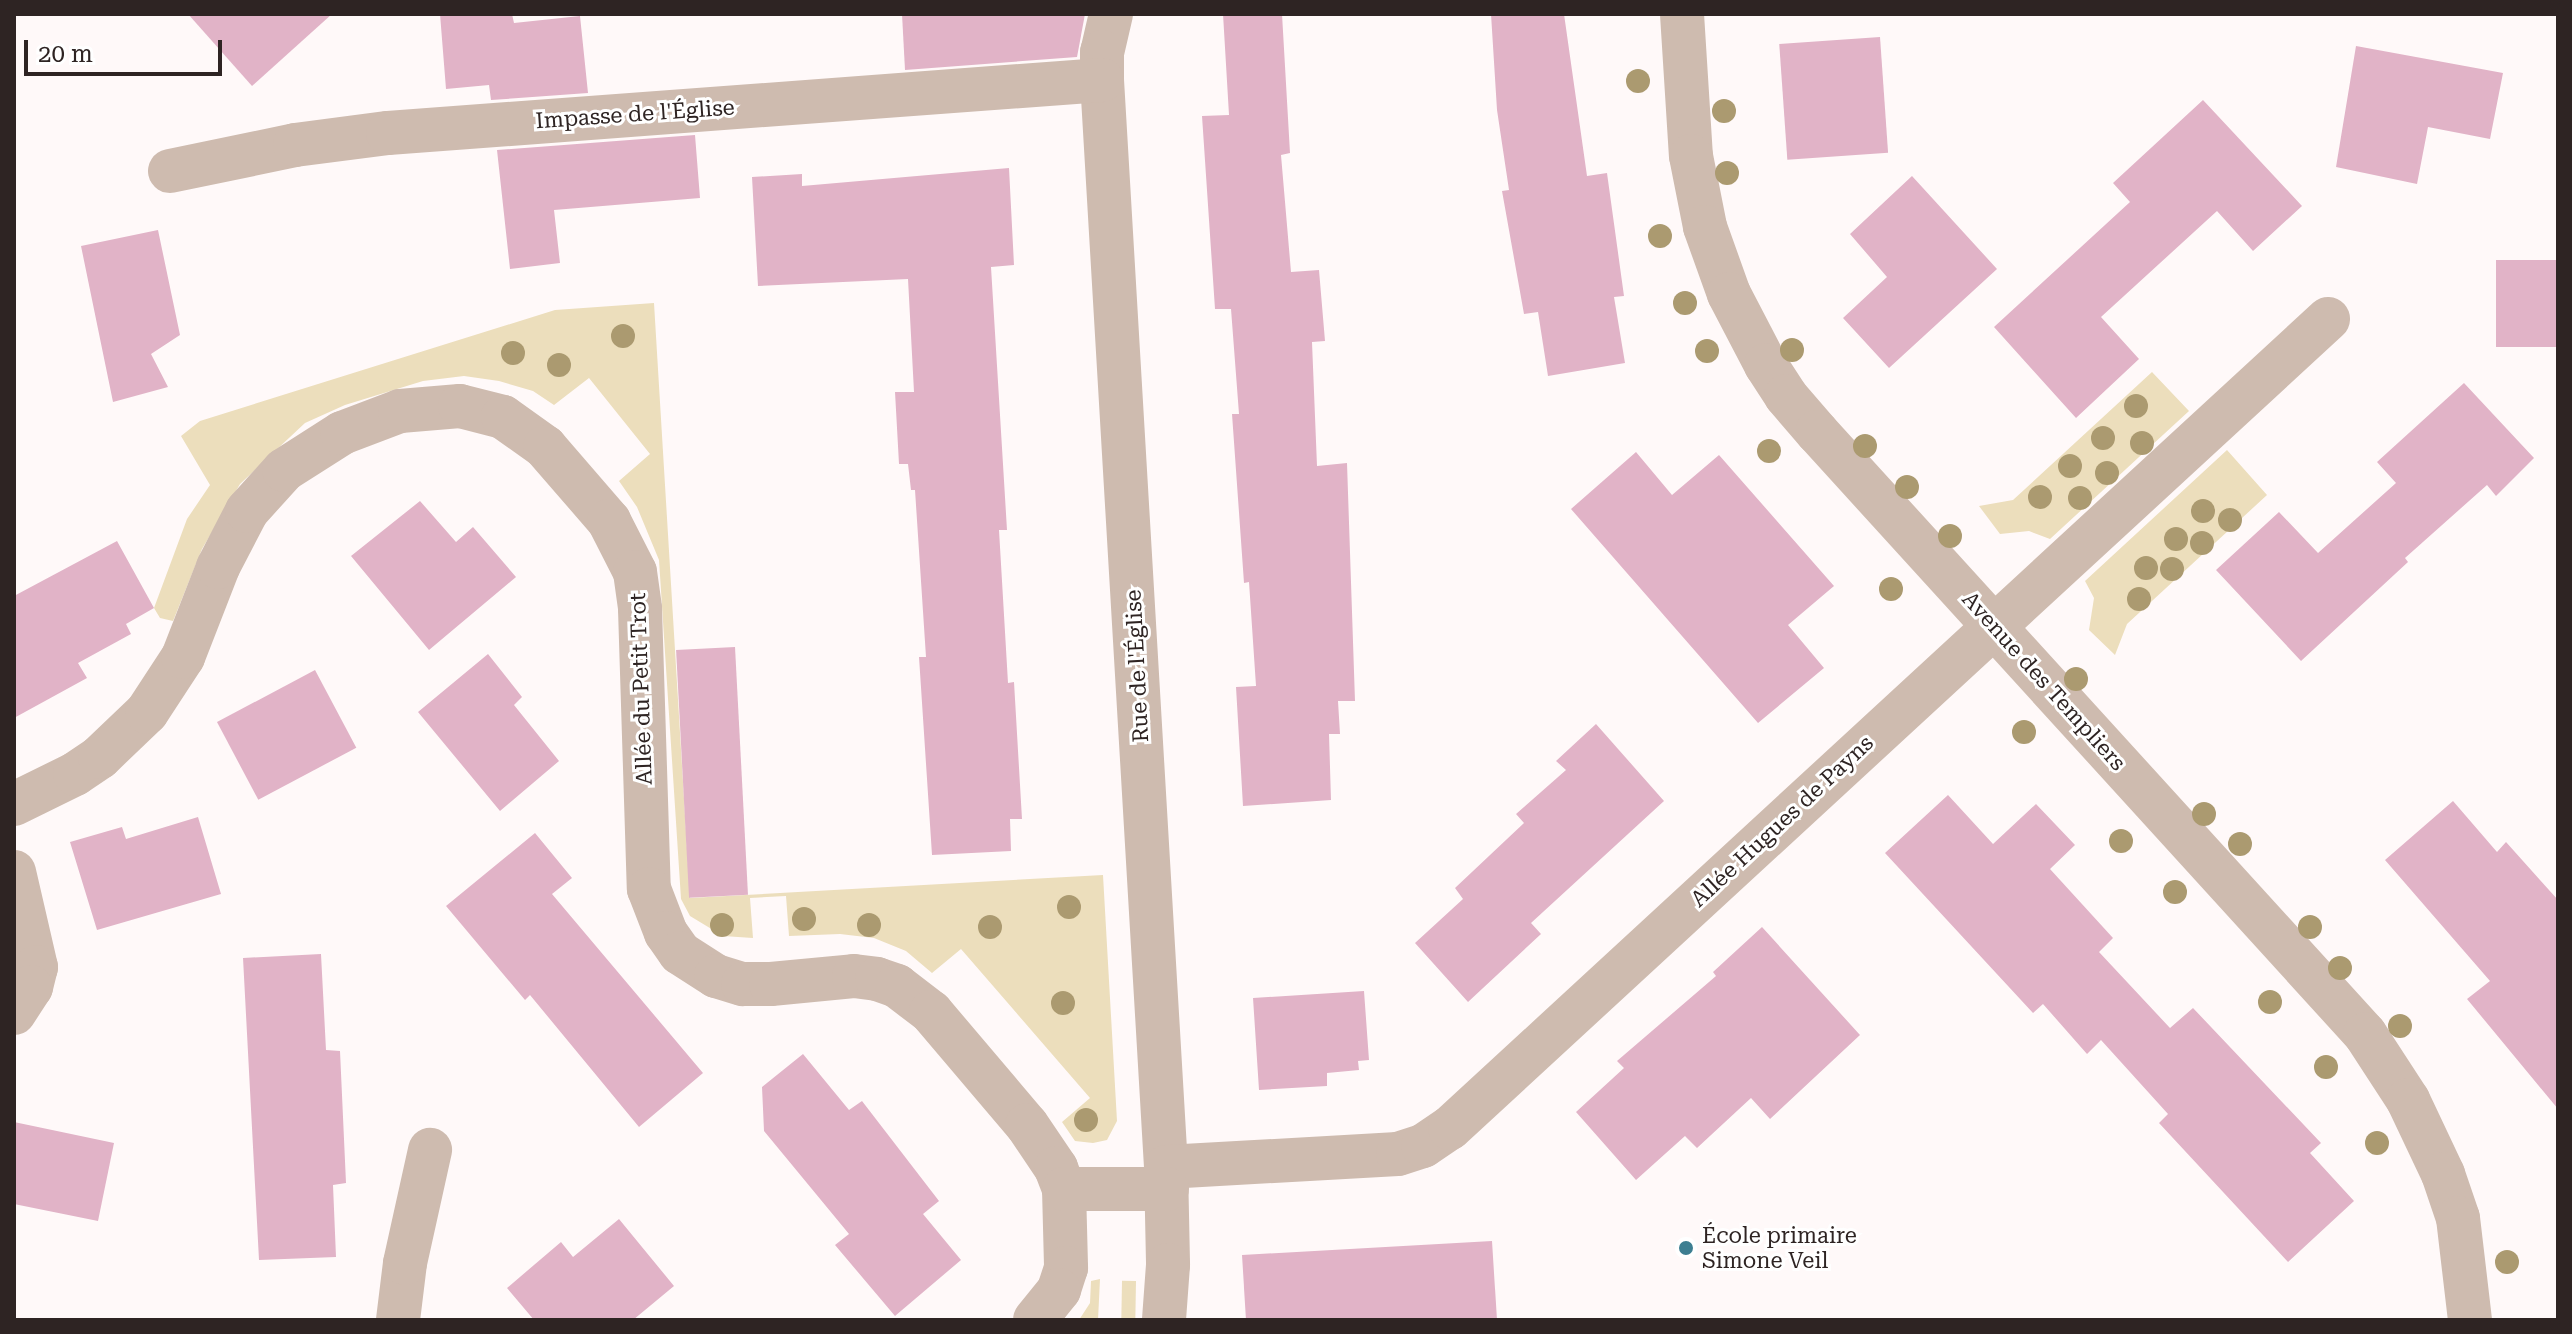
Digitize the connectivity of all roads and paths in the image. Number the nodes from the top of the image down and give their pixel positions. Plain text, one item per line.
1 (1111, 14) edge
2 (1682, 14) edge
3 (1102, 80) junction
4 (170, 171) dead end
5 (2328, 319) dead end
6 (1993, 626) junction
7 (14, 804) edge
8 (14, 872) edge
9 (14, 1013) edge
10 (430, 1150) dead end
11 (1166, 1178) junction
12 (1064, 1189) junction
13 (398, 1320) edge
14 (1035, 1320) edge
15 (1164, 1320) edge
16 (2470, 1320) edge

1 - 3 street, Rue de l'Église
2 - 6 street, Avenue des Templiers
3 - 4 street, Impasse de l'Église
3 - 11 street, Rue de l'Église
5 - 6 street, Allée Hugues de Payns
6 - 11 street, Allée Hugues de Payns
6 - 16 street, Avenue des Templiers
7 - 12 street, Allée du Petit Trot
8 - 9 street
10 - 13 street
11 - 12 street
11 - 15 street, Rue de l'Église
12 - 14 street, Allée du Petit Trot

